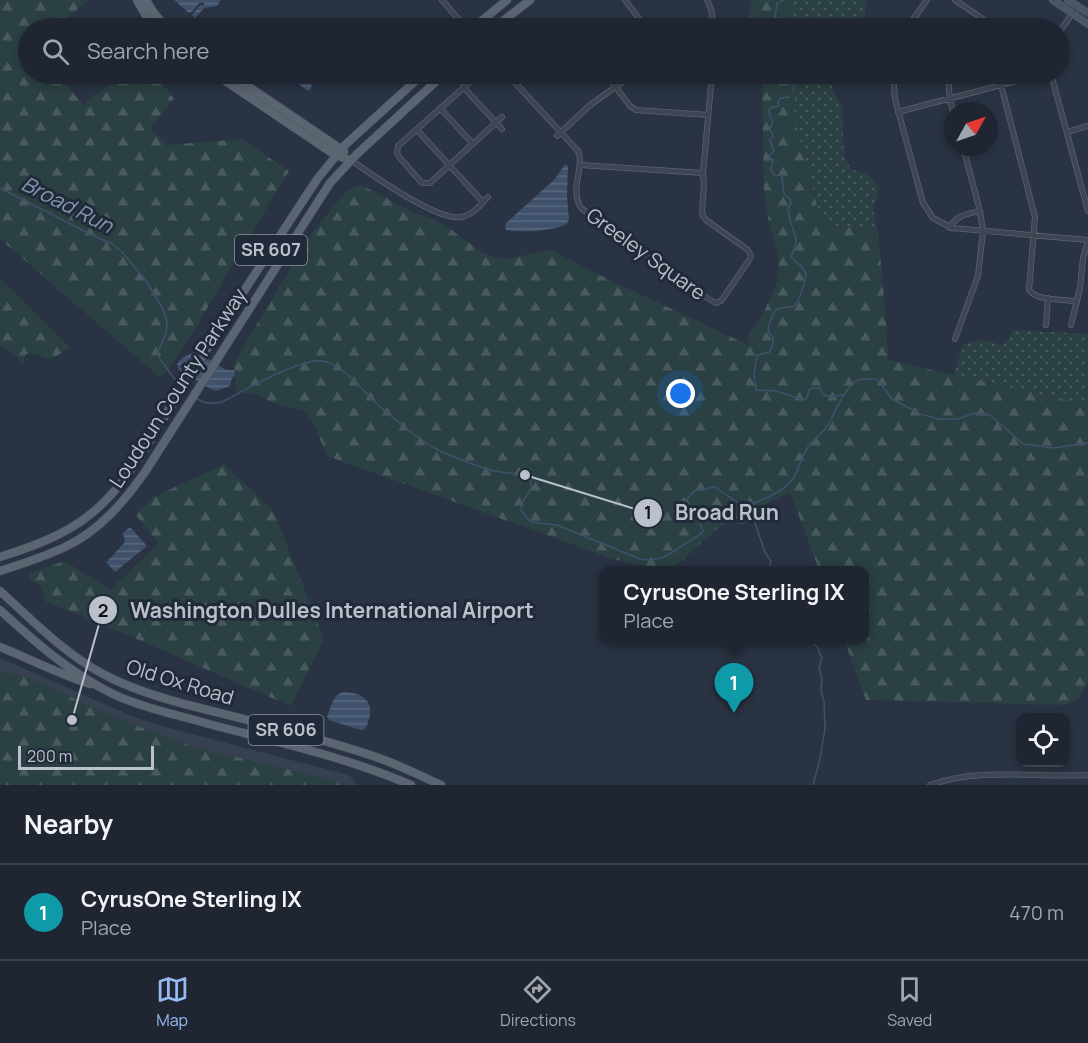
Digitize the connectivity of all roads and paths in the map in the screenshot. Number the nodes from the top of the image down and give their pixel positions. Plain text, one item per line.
1 (137, 0) edge
2 (146, 0) edge
3 (442, 0) edge
4 (507, 0) edge
5 (530, 0) edge
6 (625, 0) edge
7 (707, 0) edge
8 (927, 0) edge
9 (955, 0) edge
10 (1053, 0) edge
11 (1068, 0) edge
12 (1077, 7) junction
13 (1088, 13) edge
14 (1071, 14) junction
15 (147, 18) edge
16 (158, 18) edge
17 (457, 18) edge
18 (484, 18) edge
19 (507, 18) edge
20 (638, 18) edge
21 (712, 18) edge
22 (915, 18) edge
23 (981, 18) edge
24 (1068, 18) edge
25 (1088, 24) edge
26 (231, 84) edge
27 (244, 84) edge
28 (412, 84) edge
29 (433, 84) edge
30 (467, 84) edge
31 (516, 84) edge
32 (613, 84) edge
33 (619, 84) edge
34 (711, 84) edge
35 (893, 84) edge
36 (948, 84) edge
37 (1004, 84) edge
38 (1054, 84) edge
39 (1000, 85) junction
40 (463, 87) junction
41 (615, 87) junction
42 (950, 98) junction
43 (951, 102) edge
44 (440, 108) junction
45 (898, 112) junction
46 (708, 115) junction
47 (502, 117) dead end
48 (496, 123) junction
49 (1088, 126) edge
50 (502, 129) dead end
51 (417, 130) junction
52 (1067, 132) junction
53 (559, 134) junction
54 (473, 144) junction
55 (338, 152) junction
56 (965, 156) edge
57 (350, 160) junction
58 (450, 165) junction
59 (580, 165) junction
60 (704, 173) junction
61 (488, 197) dead end
62 (483, 202) junction
63 (980, 211) junction
64 (1088, 211) edge
65 (950, 228) junction
66 (982, 231) junction
67 (1034, 236) junction
68 (1088, 241) edge
69 (1080, 285) junction
70 (1088, 286) edge
71 (1048, 298) junction
72 (1077, 302) junction
73 (1046, 325) dead end
74 (1071, 325) dead end
75 (955, 339) dead end
76 (0, 556) edge
77 (3, 570) edge
78 (0, 576) edge
79 (0, 584) edge
80 (0, 591) edge
81 (12, 602) junction
82 (0, 610) edge
83 (0, 647) edge
84 (103, 689) junction
85 (1088, 775) edge
86 (411, 785) edge
87 (441, 785) edge
88 (930, 785) edge

1 - 15 main road
2 - 16 main road
3 - 17 street
4 - 18 main road
5 - 19 main road
6 - 20 street
7 - 21 street
8 - 22 street
9 - 23 street
10 - 14 street
11 - 12 street
12 - 13 street
12 - 14 street
14 - 24 street
14 - 25 street
26 - 55 main road
27 - 55 main road
28 - 55 main road, Loudoun County Parkway / SR 607
29 - 57 main road, Loudoun County Parkway / SR 607
30 - 40 street
31 - 53 street
32 - 41 street
33 - 41 street
34 - 46 street, Greeley Square
35 - 45 street
36 - 42 street
37 - 39 street
38 - 52 street
39 - 42 street
39 - 67 street
40 - 44 street
40 - 48 street
41 - 46 street
41 - 53 street
42 - 43 street
42 - 45 street
44 - 51 street
44 - 54 street
45 - 65 street
46 - 60 street, Greeley Square
47 - 48 street
48 - 50 street
48 - 54 street
49 - 52 street
51 - 58 street
51 - 58 street
52 - 64 street
53 - 59 street
54 - 58 street
55 - 57 main road
55 - 76 main road, Loudoun County Parkway / SR 607
56 - 63 street
57 - 62 street
57 - 77 main road, Loudoun County Parkway / SR 607
58 - 62 street
59 - 60 street
59 - 60 street, Greeley Square
61 - 62 street
63 - 65 street
63 - 66 street
65 - 66 street
66 - 67 street
66 - 75 street
67 - 68 street
67 - 71 street
68 - 69 street
69 - 70 street
69 - 72 street
71 - 72 street
71 - 73 street
72 - 74 street
77 - 78 main road
79 - 81 main road
80 - 81 main road, Old Ox Road / SR 606
81 - 87 main road, Old Ox Road / SR 606
82 - 84 main road, Old Ox Road
83 - 84 main road
84 - 86 main road, Old Ox Road / SR 606
85 - 88 street

